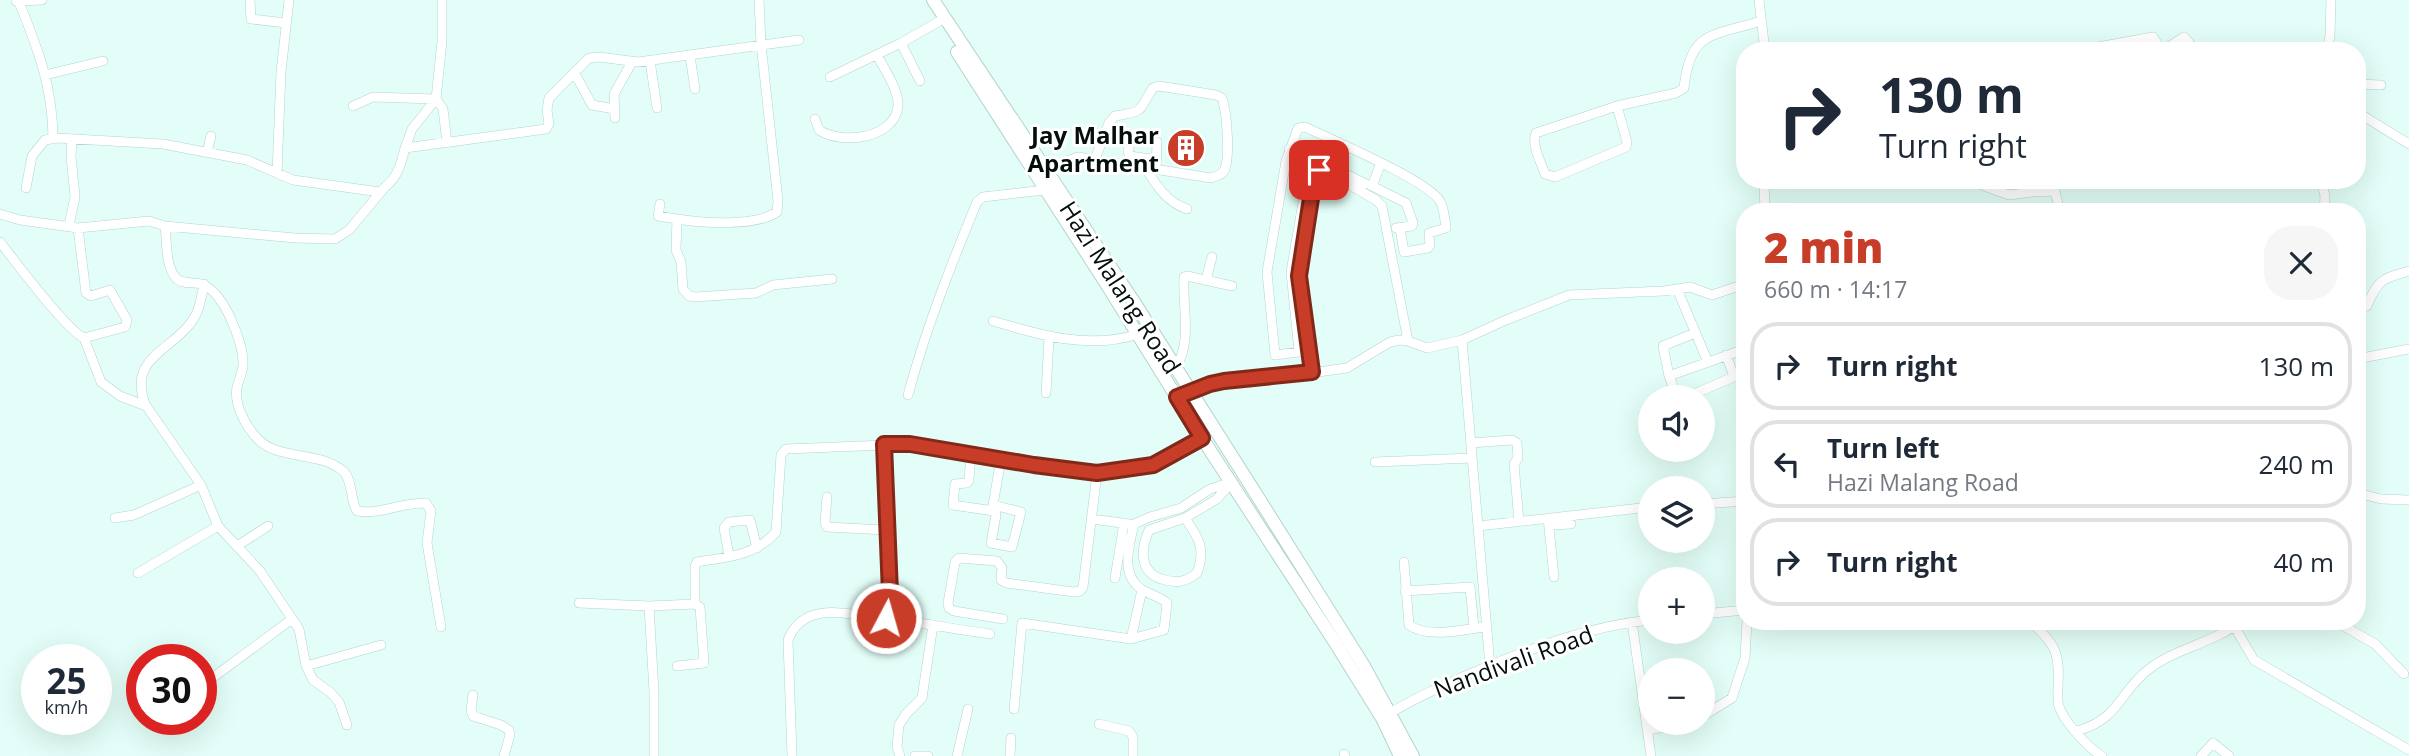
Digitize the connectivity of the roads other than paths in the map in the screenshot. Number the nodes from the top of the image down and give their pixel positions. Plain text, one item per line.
1 (42, 0) edge
2 (250, 0) edge
3 (289, 0) edge
4 (442, 0) edge
5 (759, 0) edge
6 (924, 0) edge
7 (933, 0) edge
8 (1759, 0) edge
9 (2331, 0) edge
10 (17, 1) edge
11 (941, 20) junction
12 (1761, 21) junction
13 (286, 23) junction
14 (799, 40) dead end
15 (1764, 42) edge
16 (2125, 42) edge
17 (2156, 42) edge
18 (2329, 42) edge
19 (901, 43) junction
20 (761, 44) junction
21 (877, 55) junction
22 (690, 56) junction
23 (103, 61) dead end
24 (650, 61) junction
25 (632, 62) junction
26 (574, 72) junction
27 (45, 75) junction
28 (830, 77) dead end
29 (920, 81) dead end
30 (2366, 84) edge
31 (2381, 85) dead end
32 (695, 89) dead end
33 (436, 99) junction
34 (353, 106) dead end
35 (1617, 106) junction
36 (657, 108) dead end
37 (2366, 118) edge
38 (815, 119) dead end
39 (211, 136) dead end
40 (53, 139) junction
41 (72, 139) junction
42 (447, 144) junction
43 (2409, 145) edge
44 (405, 148) junction
45 (1289, 149) junction
46 (207, 152) junction
47 (1095, 159) junction
48 (1311, 160) junction
49 (1381, 163) junction
50 (1145, 167) junction
51 (1044, 169) junction
52 (1318, 172) junction
53 (277, 173) junction
54 (1352, 182) junction
55 (1366, 184) dead end
56 (1049, 186) junction
57 (26, 188) dead end
58 (1993, 189) edge
59 (2030, 189) edge
60 (2055, 191) joint
61 (380, 192) junction
62 (2032, 192) junction
63 (2058, 203) edge
64 (660, 204) dead end
65 (1408, 205) junction
66 (1382, 206) junction
67 (1187, 209) dead end
68 (0, 214) edge
69 (677, 219) junction
70 (165, 226) junction
71 (74, 227) junction
72 (1400, 228) junction
73 (1387, 229) junction
74 (0, 242) edge
75 (1212, 257) dead end
76 (2409, 271) edge
77 (832, 279) dead end
78 (1206, 280) junction
79 (204, 284) junction
80 (1231, 286) dead end
81 (1736, 287) edge
82 (1677, 289) junction
83 (2366, 306) edge
84 (993, 321) dead end
85 (1302, 331) junction
86 (1695, 333) junction
87 (1138, 334) junction
88 (84, 338) junction
89 (1049, 338) junction
90 (1462, 340) junction
91 (1408, 341) junction
92 (2409, 349) edge
93 (1736, 352) edge
94 (1726, 355) junction
95 (2366, 357) edge
96 (1707, 362) junction
97 (1175, 368) junction
98 (1312, 372) junction
99 (1669, 376) junction
100 (1734, 376) joint
101 (1672, 385) edge
102 (1714, 385) edge
103 (1189, 391) junction
104 (1046, 393) dead end
105 (908, 394) dead end
106 (1177, 397) junction
107 (146, 406) junction
108 (1214, 431) junction
109 (1202, 438) junction
110 (1471, 443) junction
111 (884, 444) junction
112 (971, 453) junction
113 (1472, 458) junction
114 (1001, 459) junction
115 (1375, 462) dead end
116 (1097, 473) junction
117 (1238, 483) junction
118 (201, 485) junction
119 (2366, 495) edge
120 (827, 498) dead end
121 (2409, 500) edge
122 (1736, 502) edge
123 (1715, 503) edge
124 (1213, 507) dead end
125 (994, 508) junction
126 (1638, 510) edge
127 (115, 518) dead end
128 (1185, 518) junction
129 (1092, 519) junction
130 (1520, 521) junction
131 (1549, 521) junction
132 (1129, 524) junction
133 (1571, 524) dead end
134 (218, 526) junction
135 (268, 526) dead end
136 (1478, 526) junction
137 (886, 530) junction
138 (237, 546) junction
139 (757, 548) junction
140 (729, 556) junction
141 (1404, 562) dead end
142 (138, 573) dead end
143 (1554, 577) dead end
144 (1115, 578) dead end
145 (1142, 590) junction
146 (1405, 591) junction
147 (579, 603) dead end
148 (695, 604) junction
149 (649, 606) junction
150 (1736, 611) edge
151 (1715, 613) edge
152 (886, 618) junction
153 (292, 619) junction
154 (1003, 619) dead end
155 (1638, 621) edge
156 (1632, 622) junction
157 (933, 625) junction
158 (442, 627) dead end
159 (1486, 627) junction
160 (1474, 628) junction
161 (1747, 630) edge
162 (2039, 630) edge
163 (2226, 630) edge
164 (2241, 630) edge
165 (2351, 630) edge
166 (990, 634) dead end
167 (1131, 639) junction
168 (381, 645) dead end
169 (1638, 662) edge
170 (306, 666) junction
171 (677, 666) dead end
172 (1490, 666) junction
173 (2404, 674) dead end
174 (217, 675) edge
175 (473, 695) dead end
176 (968, 709) dead end
177 (1014, 709) dead end
178 (1715, 709) edge
179 (1386, 715) junction
180 (1099, 724) dead end
181 (347, 725) dead end
182 (2077, 731) junction
183 (1649, 735) edge
184 (1012, 738) dead end
185 (2409, 750) edge
186 (504, 756) edge
187 (654, 756) edge
188 (792, 756) edge
189 (900, 756) edge
190 (915, 756) edge
191 (928, 756) edge
192 (957, 756) edge
193 (1010, 756) edge
194 (1133, 756) edge
195 (1400, 756) edge
196 (1413, 756) edge
197 (1651, 756) edge
198 (2102, 756) edge
199 (2201, 756) edge
200 (2229, 756) edge

1 - 10 street
2 - 13 street
3 - 13 street
4 - 33 street
5 - 20 street
6 - 11 main road, Hazi Malang Road
7 - 11 main road, Hazi Malang Road
8 - 12 street
9 - 18 street
10 - 27 street
11 - 19 street
11 - 51 main road, Hazi Malang Road
11 - 56 main road, Hazi Malang Road
12 - 15 street
12 - 35 street
13 - 53 street
14 - 20 street
16 - 17 street
19 - 21 street
19 - 29 street
20 - 22 street
20 - 69 street
21 - 28 street
21 - 38 street
22 - 24 street
22 - 32 street
23 - 27 street
24 - 25 street
24 - 36 street
25 - 26 street
25 - 26 street
26 - 42 street
27 - 40 street
30 - 31 street
33 - 34 street
33 - 42 street
33 - 44 street
35 - 35 street
37 - 43 street
39 - 46 street
40 - 41 street
40 - 57 street
41 - 46 street
41 - 71 street
42 - 44 street
44 - 61 street
45 - 48 street
45 - 49 street
45 - 85 street
46 - 53 street
47 - 50 street
47 - 50 street
47 - 51 street
48 - 52 street
48 - 52 street
49 - 65 street
49 - 72 street
50 - 67 street
51 - 56 main road, Hazi Malang Road
52 - 54 street
52 - 85 street
53 - 61 street
54 - 55 street
54 - 66 street
56 - 87 main road, Hazi Malang Road
56 - 97 main road, Hazi Malang Road
56 - 105 street
58 - 62 street
59 - 62 street
60 - 62 street
60 - 63 street
61 - 70 street
64 - 69 street
65 - 66 street
65 - 72 street
66 - 73 street
68 - 71 street
69 - 77 street
70 - 71 street
70 - 79 street
71 - 88 street
72 - 73 street
73 - 91 street
74 - 88 street
75 - 78 street
76 - 83 street
78 - 80 street
78 - 97 street
79 - 107 street
79 - 158 street
81 - 82 street
82 - 86 street
82 - 90 street
84 - 89 street
85 - 98 street
86 - 96 street
86 - 99 street
87 - 89 street
87 - 106 main road, Hazi Malang Road
88 - 107 street
89 - 104 street
90 - 91 street
90 - 110 street
91 - 98 street
92 - 95 street
93 - 94 street
94 - 96 street
94 - 100 street
96 - 99 street
97 - 103 main road, Hazi Malang Road
98 - 103 street
99 - 101 street
100 - 102 street
103 - 106 street
103 - 108 main road, Hazi Malang Road
106 - 109 main road, Hazi Malang Road
107 - 118 street
108 - 109 street
108 - 117 main road, Hazi Malang Road
109 - 116 street
109 - 117 main road, Hazi Malang Road
110 - 113 street
110 - 130 street
111 - 112 street
111 - 137 street
111 - 139 street
112 - 114 street
112 - 125 street
113 - 115 street
113 - 136 street
114 - 116 street
114 - 125 street
116 - 129 street
117 - 124 street
117 - 128 street
117 - 132 street
117 - 179 main road, Hazi Malang Road
118 - 127 street
118 - 134 street
119 - 121 street
120 - 137 street
122 - 123 street
125 - 125 street
126 - 131 street
128 - 128 street
129 - 132 street
129 - 154 street
130 - 131 street
130 - 136 street
131 - 133 street
131 - 143 street
132 - 144 street
132 - 145 street
134 - 138 street
134 - 142 street
135 - 138 street
136 - 159 street
137 - 152 street
138 - 153 street
139 - 140 street
139 - 140 street
140 - 148 street
141 - 146 street
145 - 167 street
145 - 167 street
146 - 160 street
146 - 160 street
147 - 149 street
148 - 149 street
148 - 171 street
149 - 187 street
150 - 151 street
152 - 157 street
152 - 188 street
153 - 170 street
153 - 174 street
155 - 156 street, Nandivali Road
156 - 169 street
156 - 172 street, Nandivali Road
157 - 166 street
157 - 189 street
159 - 160 street
159 - 172 street
161 - 178 street
162 - 182 street
163 - 182 street
164 - 185 street
165 - 173 street
167 - 177 street
168 - 170 street
170 - 181 street
172 - 179 street, Nandivali Road
175 - 186 street
176 - 192 street
179 - 195 main road, Hazi Malang Road
179 - 196 main road, Hazi Malang Road
180 - 194 street
182 - 198 street
183 - 197 street
184 - 193 street
190 - 191 street
199 - 200 street

